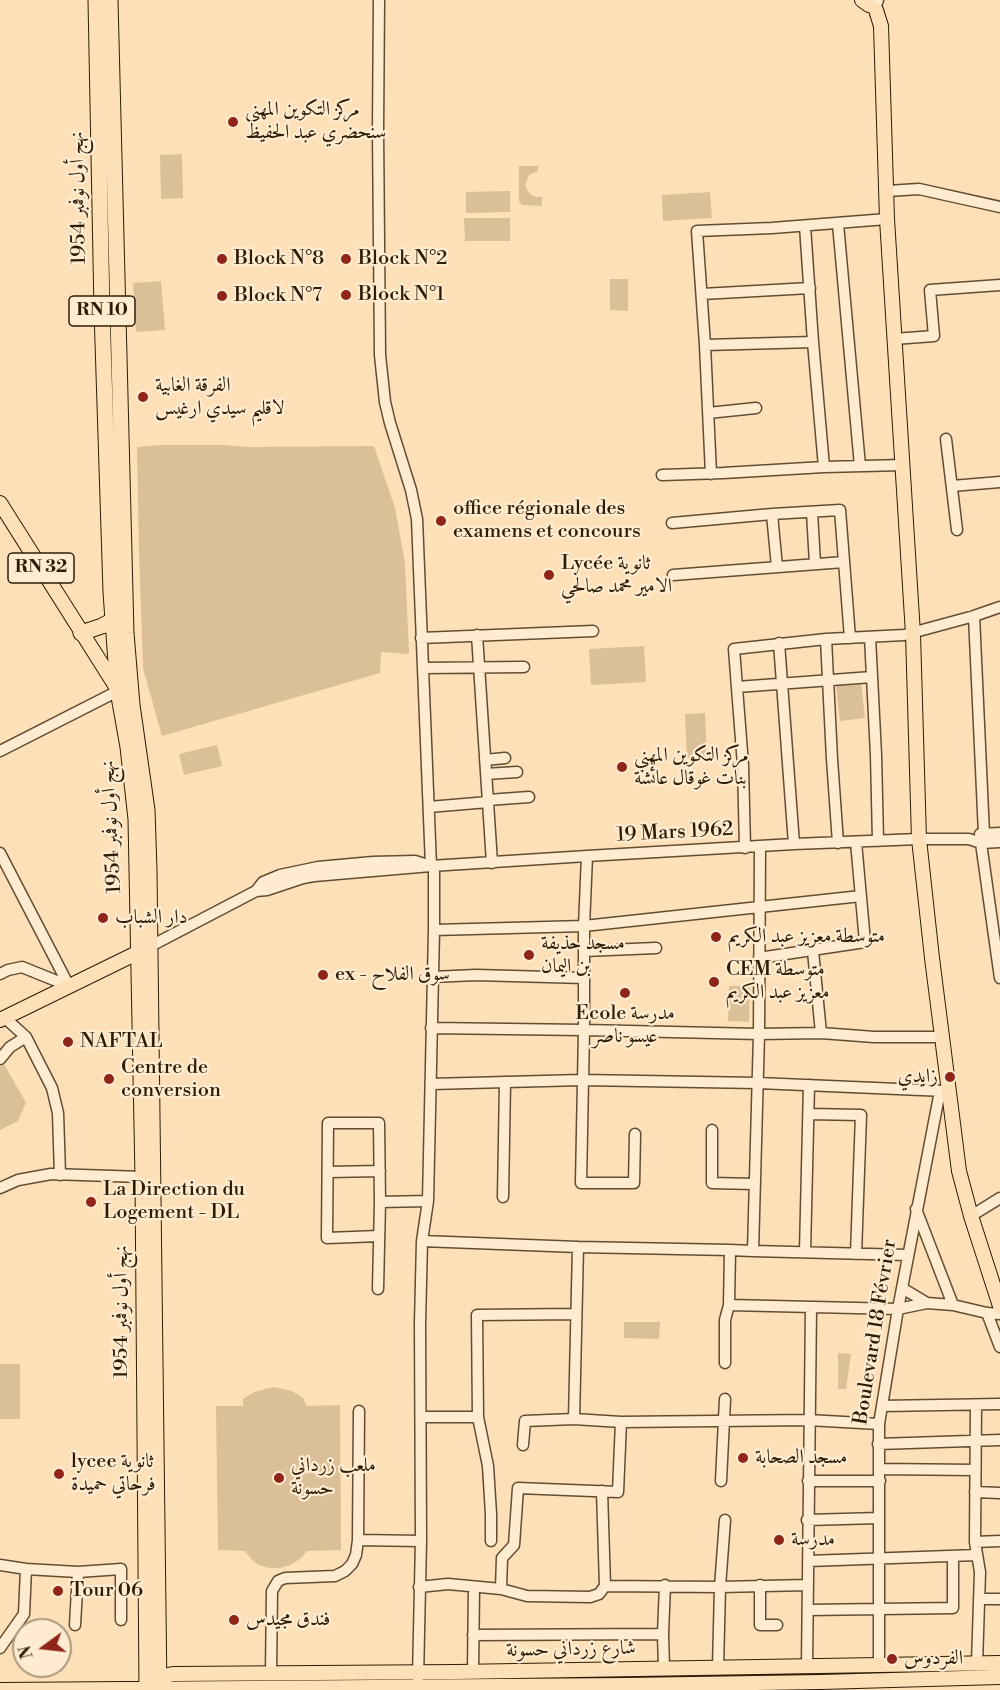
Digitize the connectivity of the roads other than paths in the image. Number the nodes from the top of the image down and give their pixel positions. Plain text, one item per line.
1 (96, 0) edge
2 (110, 0) edge
3 (379, 0) edge
4 (872, 3) edge
5 (887, 191) junction
6 (1000, 207) edge
7 (887, 219) junction
8 (838, 224) junction
9 (805, 226) junction
10 (1000, 285) edge
11 (810, 288) junction
12 (702, 294) junction
13 (894, 339) junction
14 (813, 342) junction
15 (705, 345) junction
16 (756, 408) dead end
17 (708, 413) junction
18 (946, 439) dead end
19 (903, 465) junction
20 (824, 466) junction
21 (860, 466) junction
22 (711, 474) junction
23 (662, 475) dead end
24 (1000, 482) edge
25 (952, 486) junction
26 (0, 503) edge
27 (812, 512) junction
28 (772, 514) junction
29 (672, 523) dead end
30 (957, 530) dead end
31 (844, 562) junction
32 (815, 564) junction
33 (777, 567) junction
34 (673, 574) dead end
35 (1000, 607) edge
36 (118, 608) junction
37 (974, 616) junction
38 (113, 622) junction
39 (86, 631) junction
40 (593, 631) dead end
41 (913, 633) junction
42 (477, 636) junction
43 (870, 637) junction
44 (421, 638) junction
45 (850, 638) junction
46 (826, 639) junction
47 (779, 643) junction
48 (479, 667) junction
49 (524, 667) dead end
50 (423, 668) junction
51 (872, 677) junction
52 (828, 681) junction
53 (782, 685) junction
54 (737, 687) junction
55 (118, 691) junction
56 (132, 705) junction
57 (0, 751) edge
58 (505, 758) dead end
59 (485, 760) junction
60 (517, 772) dead end
61 (486, 774) junction
62 (529, 797) dead end
63 (488, 801) junction
64 (429, 807) junction
65 (1000, 833) edge
66 (983, 838) junction
67 (920, 839) junction
68 (878, 841) junction
69 (856, 842) junction
70 (1000, 842) edge
71 (838, 843) junction
72 (794, 844) junction
73 (760, 847) junction
74 (745, 848) junction
75 (0, 853) edge
76 (587, 856) junction
77 (492, 863) junction
78 (433, 866) junction
79 (861, 896) junction
80 (759, 906) junction
81 (584, 926) junction
82 (434, 930) junction
83 (656, 948) dead end
84 (145, 949) junction
85 (584, 951) junction
86 (813, 951) junction
87 (759, 958) junction
88 (1000, 973) edge
89 (0, 974) edge
90 (432, 977) junction
91 (584, 978) junction
92 (69, 986) junction
93 (2, 1019) edge
94 (431, 1029) junction
95 (584, 1030) junction
96 (821, 1033) junction
97 (759, 1034) junction
98 (26, 1037) junction
99 (941, 1037) junction
100 (0, 1059) edge
101 (582, 1080) junction
102 (505, 1082) junction
103 (758, 1083) junction
104 (431, 1084) junction
105 (809, 1085) junction
106 (944, 1091) junction
107 (146, 1092) junction
108 (809, 1114) junction
109 (712, 1130) dead end
110 (634, 1134) dead end
111 (380, 1171) junction
112 (328, 1172) junction
113 (60, 1175) junction
114 (143, 1177) junction
115 (755, 1184) junction
116 (0, 1188) edge
117 (503, 1197) dead end
118 (1000, 1198) edge
119 (428, 1201) junction
120 (380, 1202) junction
121 (916, 1209) junction
122 (971, 1216) junction
123 (380, 1236) junction
124 (422, 1241) junction
125 (578, 1247) junction
126 (730, 1250) junction
127 (753, 1251) junction
128 (804, 1252) junction
129 (856, 1254) junction
130 (908, 1255) junction
131 (148, 1281) junction
132 (902, 1288) junction
133 (378, 1290) dead end
134 (927, 1303) junction
135 (729, 1305) junction
136 (953, 1305) junction
137 (1000, 1306) edge
138 (811, 1307) junction
139 (897, 1309) junction
140 (987, 1313) junction
141 (575, 1314) junction
142 (1000, 1314) edge
143 (1000, 1347) edge
144 (725, 1363) dead end
145 (725, 1399) dead end
146 (1000, 1404) edge
147 (976, 1405) junction
148 (882, 1406) junction
149 (358, 1411) dead end
150 (421, 1417) junction
151 (478, 1417) junction
152 (573, 1419) junction
153 (724, 1420) junction
154 (808, 1420) junction
155 (621, 1422) junction
156 (879, 1424) junction
157 (976, 1440) junction
158 (1000, 1440) edge
159 (878, 1444) junction
160 (523, 1445) dead end
161 (880, 1469) junction
162 (975, 1470) junction
163 (721, 1480) dead end
164 (808, 1481) junction
165 (880, 1481) junction
166 (602, 1491) junction
167 (975, 1492) junction
168 (1000, 1493) edge
169 (879, 1518) junction
170 (724, 1520) dead end
171 (807, 1520) junction
172 (358, 1540) junction
173 (421, 1541) junction
174 (491, 1541) dead end
175 (975, 1542) junction
176 (1000, 1542) edge
177 (977, 1555) junction
178 (953, 1556) junction
179 (880, 1557) junction
180 (808, 1561) junction
181 (0, 1565) edge
182 (26, 1569) junction
183 (78, 1572) junction
184 (760, 1585) junction
185 (808, 1585) junction
186 (605, 1586) junction
187 (665, 1586) junction
188 (419, 1587) junction
189 (720, 1587) junction
190 (474, 1588) junction
191 (501, 1589) junction
192 (979, 1599) junction
193 (1000, 1599) edge
194 (878, 1609) junction
195 (808, 1610) junction
196 (121, 1620) dead end
197 (777, 1624) dead end
198 (75, 1625) dead end
199 (663, 1634) junction
200 (473, 1635) junction
201 (0, 1648) edge
202 (1000, 1663) edge
203 (977, 1664) junction
204 (879, 1665) junction
205 (811, 1666) junction
206 (664, 1668) junction
207 (717, 1668) junction
208 (473, 1671) junction
209 (1000, 1677) edge
210 (418, 1679) junction
211 (271, 1681) junction
212 (456, 1683) edge
213 (717, 1684) junction
214 (819, 1685) edge
215 (879, 1685) edge
216 (791, 1686) edge
217 (154, 1687) edge
218 (502, 1688) edge
219 (627, 1688) edge
220 (0, 1690) edge

1 - 36 highway, نهج أول نوفمبر 1954 / RN 10
2 - 36 highway, نهج أول نوفمبر 1954 / RN 10
3 - 44 street
4 - 5 main road
5 - 6 street
5 - 7 main road
7 - 8 street
7 - 13 main road
8 - 9 street
8 - 21 street
9 - 11 street
9 - 12 street
10 - 13 street
11 - 12 street
11 - 14 street
12 - 15 street
13 - 19 main road
14 - 15 street
14 - 20 street
15 - 17 street
16 - 17 street
17 - 22 street
18 - 25 street
19 - 21 street
19 - 41 main road
20 - 21 street
20 - 22 street
22 - 23 street
24 - 25 street
25 - 30 street
26 - 39 main road, RN 32
27 - 28 street
27 - 31 street
27 - 32 street
28 - 29 street
28 - 33 street
31 - 32 street
31 - 45 street
32 - 33 street
33 - 34 street
35 - 37 street
36 - 38 highway
36 - 39 highway
36 - 56 highway, نهج أول نوفمبر 1954 / RN 10
37 - 41 street
37 - 66 street
38 - 39 highway
38 - 55 highway, نهج أول نوفمبر 1954 / RN 10
39 - 55 main road, RN 32
40 - 42 street
41 - 43 street
41 - 67 main road
42 - 44 street
42 - 48 street
43 - 45 street
43 - 51 street
44 - 50 street
45 - 46 street
46 - 47 street
46 - 52 street
47 - 53 street
47 - 54 street
48 - 49 street
48 - 50 street
48 - 59 street
50 - 64 street
51 - 52 street
51 - 68 street
52 - 53 street
52 - 71 street
53 - 54 street
53 - 72 street
54 - 74 street
55 - 56 main road, RN 32
55 - 57 street
55 - 84 highway, نهج أول نوفمبر 1954 / RN 10
56 - 84 highway, نهج أول نوفمبر 1954 / RN 10
58 - 59 street
59 - 61 street
60 - 61 street
61 - 63 street
62 - 63 street
63 - 64 street
63 - 77 street
64 - 78 street
65 - 66 street
66 - 67 street, 19 Mars 1962
66 - 70 street
66 - 88 street
67 - 68 street, 19 Mars 1962
67 - 99 main road
68 - 69 street, 19 Mars 1962
69 - 71 street, 19 Mars 1962
69 - 79 street
71 - 72 street, 19 Mars 1962
72 - 73 street, 19 Mars 1962
73 - 74 street, 19 Mars 1962
73 - 80 street
74 - 76 street, 19 Mars 1962
75 - 92 street
76 - 77 street, 19 Mars 1962
76 - 81 street
77 - 78 street, 19 Mars 1962
78 - 82 street
78 - 84 street, 19 Mars 1962
79 - 80 street
79 - 86 street
80 - 81 street
80 - 87 street
81 - 82 street
81 - 85 street
82 - 90 street
83 - 85 street
84 - 92 main road
84 - 107 highway, نهج أول نوفمبر 1954 / RN 10
85 - 91 street
86 - 87 street
86 - 96 street
87 - 97 street
89 - 92 street
90 - 91 street
90 - 94 street
91 - 95 street
92 - 93 main road
93 - 98 street
94 - 95 street
94 - 104 street
95 - 97 street
95 - 101 street
96 - 97 street
96 - 99 street
97 - 103 street
98 - 100 street
98 - 113 street
99 - 106 main road
101 - 102 street
101 - 103 street
101 - 110 street
102 - 104 street
102 - 117 street
103 - 105 street
103 - 115 street
104 - 119 street
105 - 106 street
105 - 108 street
106 - 121 street, Boulevard 18 Février
106 - 122 main road
107 - 114 highway, نهج أول نوفمبر 1954 / RN 10
107 - 131 highway, نهج أول نوفمبر 1954 / RN 10
108 - 128 street
108 - 129 street
109 - 115 street
111 - 112 street
111 - 112 street
111 - 120 street
112 - 123 street
113 - 114 street
113 - 116 street
114 - 131 highway, نهج أول نوفمبر 1954 / RN 10
115 - 127 street
118 - 122 street
119 - 120 street
119 - 124 street
120 - 123 street
121 - 130 street, Boulevard 18 Février
121 - 136 street
122 - 137 main road
123 - 133 street
124 - 125 street
124 - 150 street
125 - 126 street
125 - 141 street
126 - 127 street
126 - 135 street
127 - 128 street
128 - 129 street
129 - 130 street
130 - 132 street, Boulevard 18 Février
131 - 217 highway, نهج أول نوفمبر 1954 / RN 10
132 - 134 street
132 - 139 street, Boulevard 18 Février
134 - 136 street
134 - 139 street
135 - 138 street
135 - 144 street
136 - 140 street
138 - 139 street
138 - 154 street
139 - 148 street, Boulevard 18 Février
140 - 142 street
140 - 143 street
141 - 151 street
141 - 152 street
145 - 153 street
146 - 147 street
147 - 148 street
147 - 157 street
148 - 156 street, Boulevard 18 Février
149 - 172 street
150 - 151 street
150 - 173 street
151 - 174 street
152 - 155 street
152 - 160 street
153 - 154 street
153 - 155 street
153 - 163 street
154 - 156 street
154 - 164 street
155 - 166 street
156 - 159 street, Boulevard 18 Février
157 - 158 street
157 - 159 street
157 - 162 street
159 - 161 street, Boulevard 18 Février
161 - 162 street
161 - 165 street, Boulevard 18 Février
162 - 167 street
164 - 165 street
164 - 171 street
165 - 169 street, Boulevard 18 Février
166 - 186 street
166 - 191 street
167 - 168 street
167 - 175 street
169 - 171 street
169 - 179 street, Boulevard 18 Février
170 - 189 street
171 - 180 street
172 - 173 street
172 - 211 street
173 - 188 street
175 - 176 street
175 - 177 street
177 - 178 street
177 - 192 street
178 - 179 street
178 - 194 street
179 - 180 street
179 - 194 street, Boulevard 18 Février
180 - 185 street
181 - 182 street
182 - 183 street
182 - 201 street
183 - 196 street
183 - 198 street
184 - 185 street
184 - 189 street
184 - 197 street
185 - 195 street
186 - 187 street
186 - 191 street
187 - 189 street
187 - 199 street
188 - 190 street
188 - 210 street
189 - 207 street
190 - 191 street
190 - 200 street
192 - 193 street
192 - 203 street
194 - 195 street
194 - 204 street, Boulevard 18 Février
195 - 205 street
199 - 200 street
199 - 206 street
200 - 208 street
202 - 203 main road, شارع زرداني حسونة
203 - 204 main road, شارع زرداني حسونة
204 - 205 main road, شارع زرداني حسونة
204 - 215 main road, Boulevard 18 Février
205 - 207 main road, شارع زرداني حسونة
205 - 214 main road
206 - 207 main road, شارع زرداني حسونة
206 - 208 main road, شارع زرداني حسونة
207 - 213 main road
208 - 212 main road, شارع زرداني حسونة
209 - 215 main road, شارع زرداني حسونة
210 - 211 main road, شارع زرداني حسونة
210 - 212 main road, شارع زرداني حسونة
211 - 217 main road, شارع زرداني حسونة
212 - 218 main road, شارع زرداني حسونة
213 - 216 main road, شارع زرداني حسونة
213 - 219 main road, شارع زرداني حسونة
214 - 215 main road, شارع زرداني حسونة
214 - 216 main road, شارع زرداني حسونة
217 - 220 main road, شارع زرداني حسونة
218 - 219 main road, شارع زرداني حسونة

